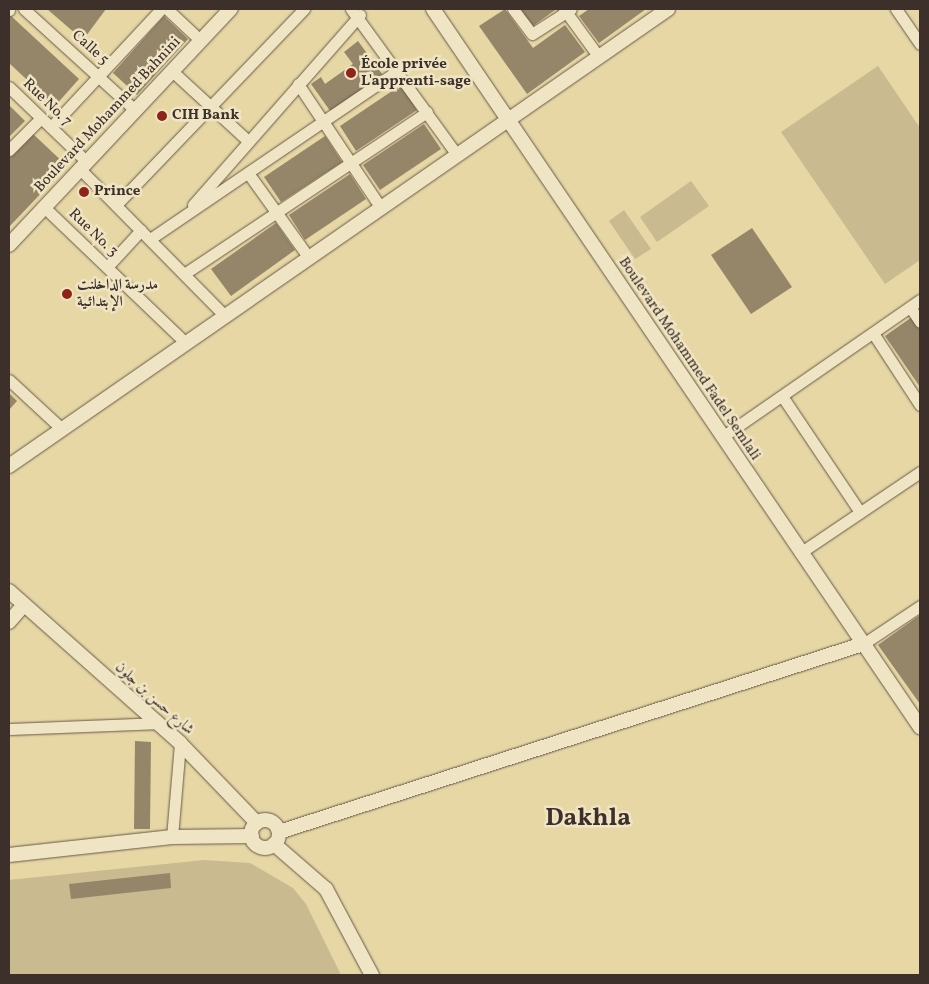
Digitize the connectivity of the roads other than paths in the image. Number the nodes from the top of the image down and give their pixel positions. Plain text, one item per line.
1 (24, 9) edge
2 (161, 9) edge
3 (167, 9) edge
4 (231, 9) edge
5 (304, 9) edge
6 (433, 9) edge
7 (513, 9) edge
8 (896, 9) edge
9 (567, 10) edge
10 (664, 10) edge
11 (355, 12) edge
12 (200, 40) junction
13 (920, 44) edge
14 (599, 56) junction
15 (399, 70) junction
16 (172, 71) junction
17 (98, 76) junction
18 (298, 84) junction
19 (9, 87) edge
20 (210, 107) junction
21 (136, 110) junction
22 (427, 112) junction
23 (40, 118) junction
24 (509, 120) junction
25 (324, 122) junction
26 (51, 127) junction
27 (248, 141) junction
28 (9, 150) edge
29 (457, 155) junction
30 (350, 162) junction
31 (84, 165) junction
32 (248, 173) junction
33 (116, 205) junction
34 (44, 207) junction
35 (381, 208) junction
36 (276, 212) junction
37 (182, 218) junction
38 (141, 230) junction
39 (150, 239) junction
40 (9, 245) edge
41 (309, 258) junction
42 (107, 267) junction
43 (184, 274) junction
44 (920, 300) edge
45 (910, 307) junction
46 (225, 316) junction
47 (920, 322) edge
48 (873, 333) junction
49 (186, 343) junction
50 (9, 380) edge
51 (782, 396) junction
52 (920, 405) edge
53 (62, 429) junction
54 (722, 438) junction
55 (9, 466) edge
56 (920, 472) edge
57 (860, 512) junction
58 (800, 552) junction
59 (9, 591) edge
60 (24, 605) junction
61 (920, 606) edge
62 (9, 622) edge
63 (863, 644) junction
64 (156, 723) junction
65 (920, 727) edge
66 (9, 729) edge
67 (180, 744) junction
68 (254, 829) junction
69 (172, 837) junction
70 (276, 838) junction
71 (9, 855) edge
72 (372, 975) edge

1 - 17 street, Calle 5
2 - 17 street
3 - 12 street
4 - 12 street, Boulevard Mohammed Bahnini
5 - 20 street
6 - 24 street, Boulevard Mohammed Fadel Semlali
7 - 9 street
8 - 13 street
9 - 14 street
10 - 14 street
11 - 15 street
11 - 18 street
12 - 16 street, Boulevard Mohammed Bahnini
14 - 24 street
15 - 22 street
15 - 25 street
16 - 20 street
16 - 21 street, Boulevard Mohammed Bahnini
17 - 21 street, Calle 5
17 - 26 street
18 - 25 street
18 - 27 street
19 - 23 street, Rue No. 7
20 - 27 street
20 - 33 street
21 - 31 street, Boulevard Mohammed Bahnini
22 - 29 street
22 - 30 street
23 - 26 street, Rue No. 7
23 - 28 street
24 - 29 street
24 - 54 street, Boulevard Mohammed Fadel Semlali
25 - 30 street
25 - 32 street
26 - 31 street, Rue No. 7
27 - 37 street
29 - 35 street
30 - 35 street
30 - 36 street
31 - 33 street, Rue No. 7
31 - 34 street, Boulevard Mohammed Bahnini
32 - 36 street
32 - 37 street
33 - 38 street, Rue No. 7
34 - 40 street, Boulevard Mohammed Bahnini
34 - 42 street, Rue No. 3
35 - 41 street
36 - 41 street
36 - 43 street
37 - 39 street
38 - 39 street, Rue No. 7
38 - 42 street
39 - 43 street, Rue No. 7
41 - 46 street
42 - 49 street, Rue No. 3
43 - 46 street, Rue No. 7
44 - 45 street
45 - 47 street
45 - 48 street
46 - 49 street
48 - 51 street
48 - 52 street
49 - 53 street
50 - 53 street
51 - 54 street
51 - 57 street
53 - 55 street
54 - 58 street, Boulevard Mohammed Fadel Semlali
56 - 57 street
57 - 58 street
58 - 63 street, Boulevard Mohammed Fadel Semlali
59 - 60 street, شارع حسن بن جلون
60 - 62 street
60 - 64 street, شارع حسن بن جلون
61 - 63 street
63 - 65 street, Boulevard Mohammed Fadel Semlali
63 - 70 street
64 - 66 street
64 - 67 street, شارع حسن بن جلون
67 - 68 street, شارع حسن بن جلون
67 - 69 street
68 - 69 street
68 - 70 street
68 - 70 street
69 - 71 street
70 - 72 street

